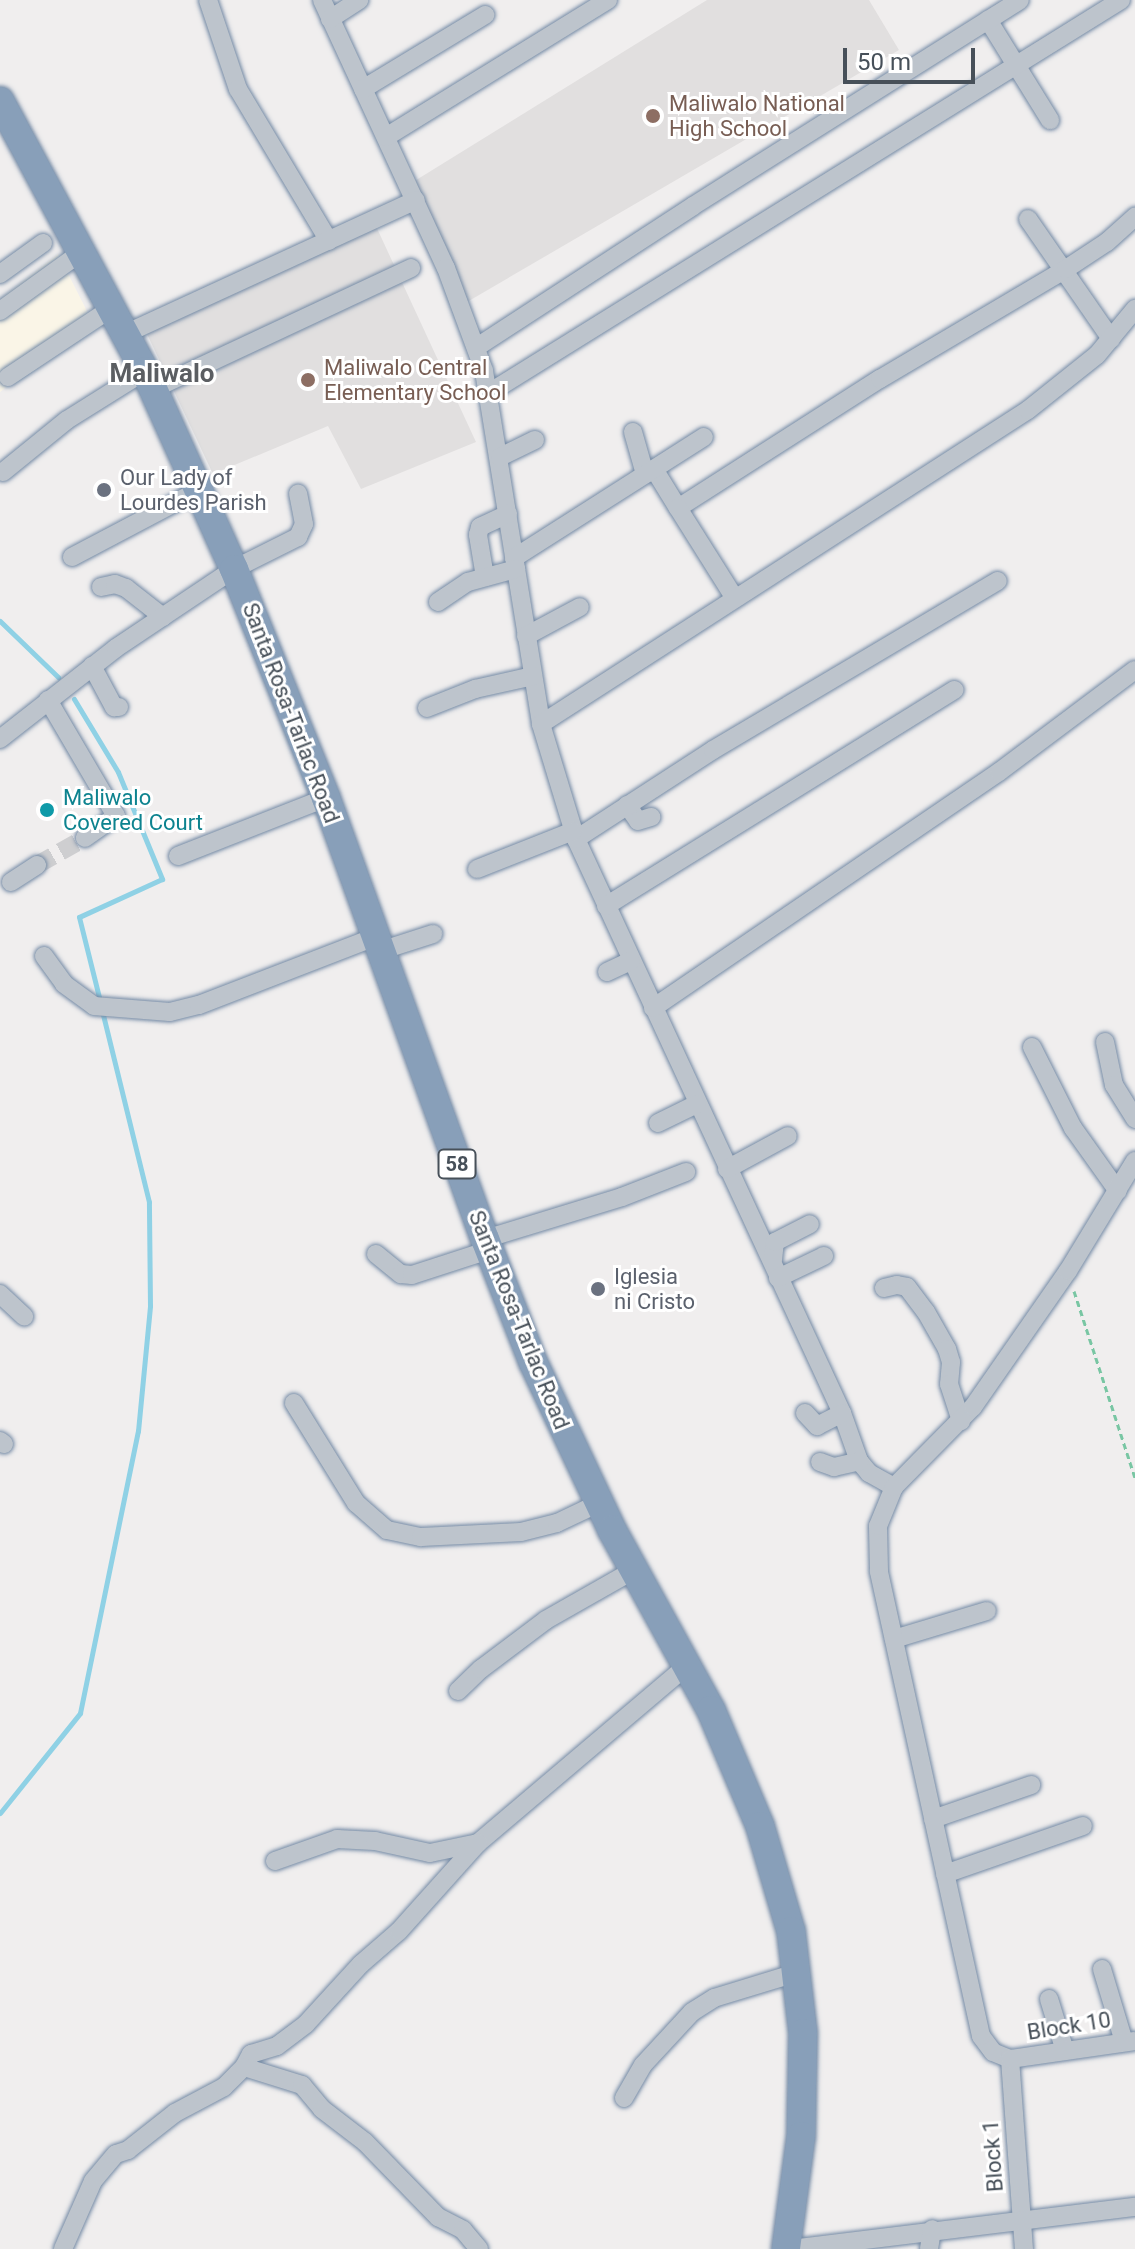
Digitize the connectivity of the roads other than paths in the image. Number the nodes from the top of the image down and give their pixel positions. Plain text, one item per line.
1 (208, 0) edge
2 (322, 0) edge
3 (359, 0) edge
4 (608, 0) edge
5 (1020, 0) edge
6 (1121, 0) edge
7 (485, 15) dead end
8 (330, 19) junction
9 (988, 20) junction
10 (1014, 66) junction
11 (363, 89) junction
12 (0, 101) edge
13 (1050, 120) dead end
14 (386, 137) junction
15 (416, 200) junction
16 (1135, 217) edge
17 (1028, 219) dead end
18 (329, 241) junction
19 (43, 243) dead end
20 (83, 251) junction
21 (411, 268) dead end
22 (1066, 269) junction
23 (0, 274) edge
24 (0, 281) edge
25 (8, 305) edge
26 (112, 308) junction
27 (1135, 309) edge
28 (125, 334) junction
29 (1111, 339) junction
30 (477, 347) junction
31 (8, 377) dead end
32 (149, 380) junction
33 (489, 393) junction
34 (633, 432) dead end
35 (704, 437) dead end
36 (535, 440) dead end
37 (500, 457) junction
38 (3, 472) dead end
39 (649, 472) junction
40 (199, 490) junction
41 (298, 494) dead end
42 (678, 508) junction
43 (508, 514) junction
44 (72, 557) dead end
45 (515, 563) junction
46 (234, 569) junction
47 (485, 577) junction
48 (998, 581) dead end
49 (101, 587) dead end
50 (734, 597) junction
51 (438, 602) dead end
52 (580, 607) dead end
53 (163, 617) junction
54 (526, 636) junction
55 (92, 666) junction
56 (1135, 670) edge
57 (533, 676) junction
58 (954, 690) dead end
59 (48, 700) junction
60 (119, 707) dead end
61 (427, 708) dead end
62 (541, 724) junction
63 (0, 738) edge
64 (326, 798) junction
65 (627, 805) junction
66 (651, 817) dead end
67 (574, 835) junction
68 (85, 838) tunnel mouth
69 (178, 856) dead end
70 (37, 865) tunnel mouth
71 (477, 869) dead end
72 (11, 882) dead end
73 (606, 906) junction
74 (433, 934) dead end
75 (378, 944) junction
76 (44, 956) dead end
77 (631, 961) junction
78 (607, 972) dead end
79 (653, 1008) junction
80 (1105, 1042) dead end
81 (1032, 1047) dead end
82 (697, 1104) junction
83 (1135, 1119) edge
84 (658, 1123) dead end
85 (788, 1136) dead end
86 (1135, 1161) edge
87 (727, 1169) junction
88 (686, 1172) dead end
89 (1118, 1191) junction
90 (810, 1224) dead end
91 (487, 1245) junction
92 (376, 1254) dead end
93 (824, 1256) dead end
94 (774, 1270) junction
95 (884, 1288) dead end
96 (0, 1294) edge
97 (24, 1316) dead end
98 (294, 1403) dead end
99 (805, 1413) dead end
100 (842, 1413) junction
101 (961, 1421) junction
102 (859, 1461) junction
103 (820, 1462) dead end
104 (894, 1487) junction
105 (599, 1503) junction
106 (634, 1570) junction
107 (987, 1611) dead end
108 (894, 1639) junction
109 (687, 1666) junction
110 (458, 1691) dead end
111 (1031, 1785) dead end
112 (933, 1819) junction
113 (1083, 1826) dead end
114 (478, 1843) junction
115 (275, 1861) dead end
116 (945, 1874) junction
117 (1102, 1969) dead end
118 (796, 1973) junction
119 (1049, 1999) dead end
120 (1129, 2041) edge
121 (1065, 2051) junction
122 (1010, 2059) junction
123 (244, 2067) junction
124 (624, 2098) dead end
125 (1135, 2207) edge
126 (1022, 2222) junction
127 (932, 2229) junction
128 (63, 2249) edge
129 (479, 2249) edge
130 (788, 2249) edge
131 (929, 2249) edge
132 (1024, 2249) edge

1 - 18 street
2 - 8 street
3 - 8 street
4 - 14 street
5 - 9 street
6 - 10 street
7 - 11 street
8 - 11 street
9 - 10 street
9 - 30 street
10 - 13 street
10 - 33 street
11 - 14 street
12 - 20 highway, Santa Rosa-Tarlac Road / 58
14 - 15 street
15 - 18 street
15 - 30 street
16 - 22 street
17 - 22 street
18 - 28 street
19 - 23 street
20 - 25 street
20 - 26 highway, Santa Rosa-Tarlac Road / 58
21 - 32 street
22 - 29 street
22 - 42 street
24 - 25 street
26 - 28 highway, Santa Rosa-Tarlac Road / 58
26 - 31 street
27 - 29 street
28 - 32 highway, Santa Rosa-Tarlac Road / 58
29 - 50 street
30 - 33 street
32 - 38 street
32 - 40 highway, Santa Rosa-Tarlac Road / 58
33 - 37 street
34 - 39 street
35 - 39 street
36 - 37 street
37 - 43 street
39 - 42 street
39 - 45 street
40 - 44 street
40 - 46 highway, Santa Rosa-Tarlac Road / 58
41 - 46 street
42 - 50 street
43 - 45 street
43 - 47 street
45 - 47 street
45 - 54 street
46 - 53 street
46 - 64 highway, Santa Rosa-Tarlac Road / 58
47 - 51 street
48 - 65 street
49 - 53 street
50 - 62 street
52 - 54 street
53 - 55 street
54 - 57 street
55 - 59 street
55 - 60 street
56 - 79 street
57 - 61 street
57 - 62 street
58 - 73 street
59 - 63 street
59 - 68 street
62 - 67 street
64 - 69 street
64 - 75 highway, Santa Rosa-Tarlac Road / 58
65 - 66 street
65 - 67 street
67 - 71 street
67 - 73 street
70 - 72 street
73 - 77 street
74 - 75 street
75 - 76 street
75 - 91 highway, Santa Rosa-Tarlac Road / 58
77 - 78 street
77 - 79 street
79 - 82 street
80 - 83 street
81 - 89 street
82 - 84 street
82 - 87 street
85 - 87 street
86 - 89 street
87 - 94 street
88 - 91 street
89 - 101 street
90 - 94 street
91 - 92 street
91 - 105 highway, Santa Rosa-Tarlac Road / 58
93 - 94 street
94 - 100 street
95 - 101 street
96 - 97 street
98 - 105 street
99 - 100 street
100 - 102 street
101 - 104 street
102 - 103 street
102 - 104 street
104 - 108 street
105 - 106 highway, Santa Rosa-Tarlac Road / 58
106 - 109 highway, Santa Rosa-Tarlac Road / 58
106 - 110 street
107 - 108 street
108 - 112 street
109 - 114 street
109 - 118 highway, Santa Rosa-Tarlac Road / 58
111 - 112 street
112 - 116 street
113 - 116 street
114 - 115 street
114 - 123 street
116 - 122 street
117 - 120 street
118 - 124 street
118 - 130 highway, Santa Rosa-Tarlac Road / 58
119 - 121 street
120 - 121 street, Block 10
121 - 122 street, Block 10
122 - 126 street, Block 1
123 - 128 street
123 - 129 street
125 - 126 street
126 - 127 street
126 - 132 street, Block 1
127 - 130 street
127 - 131 street

